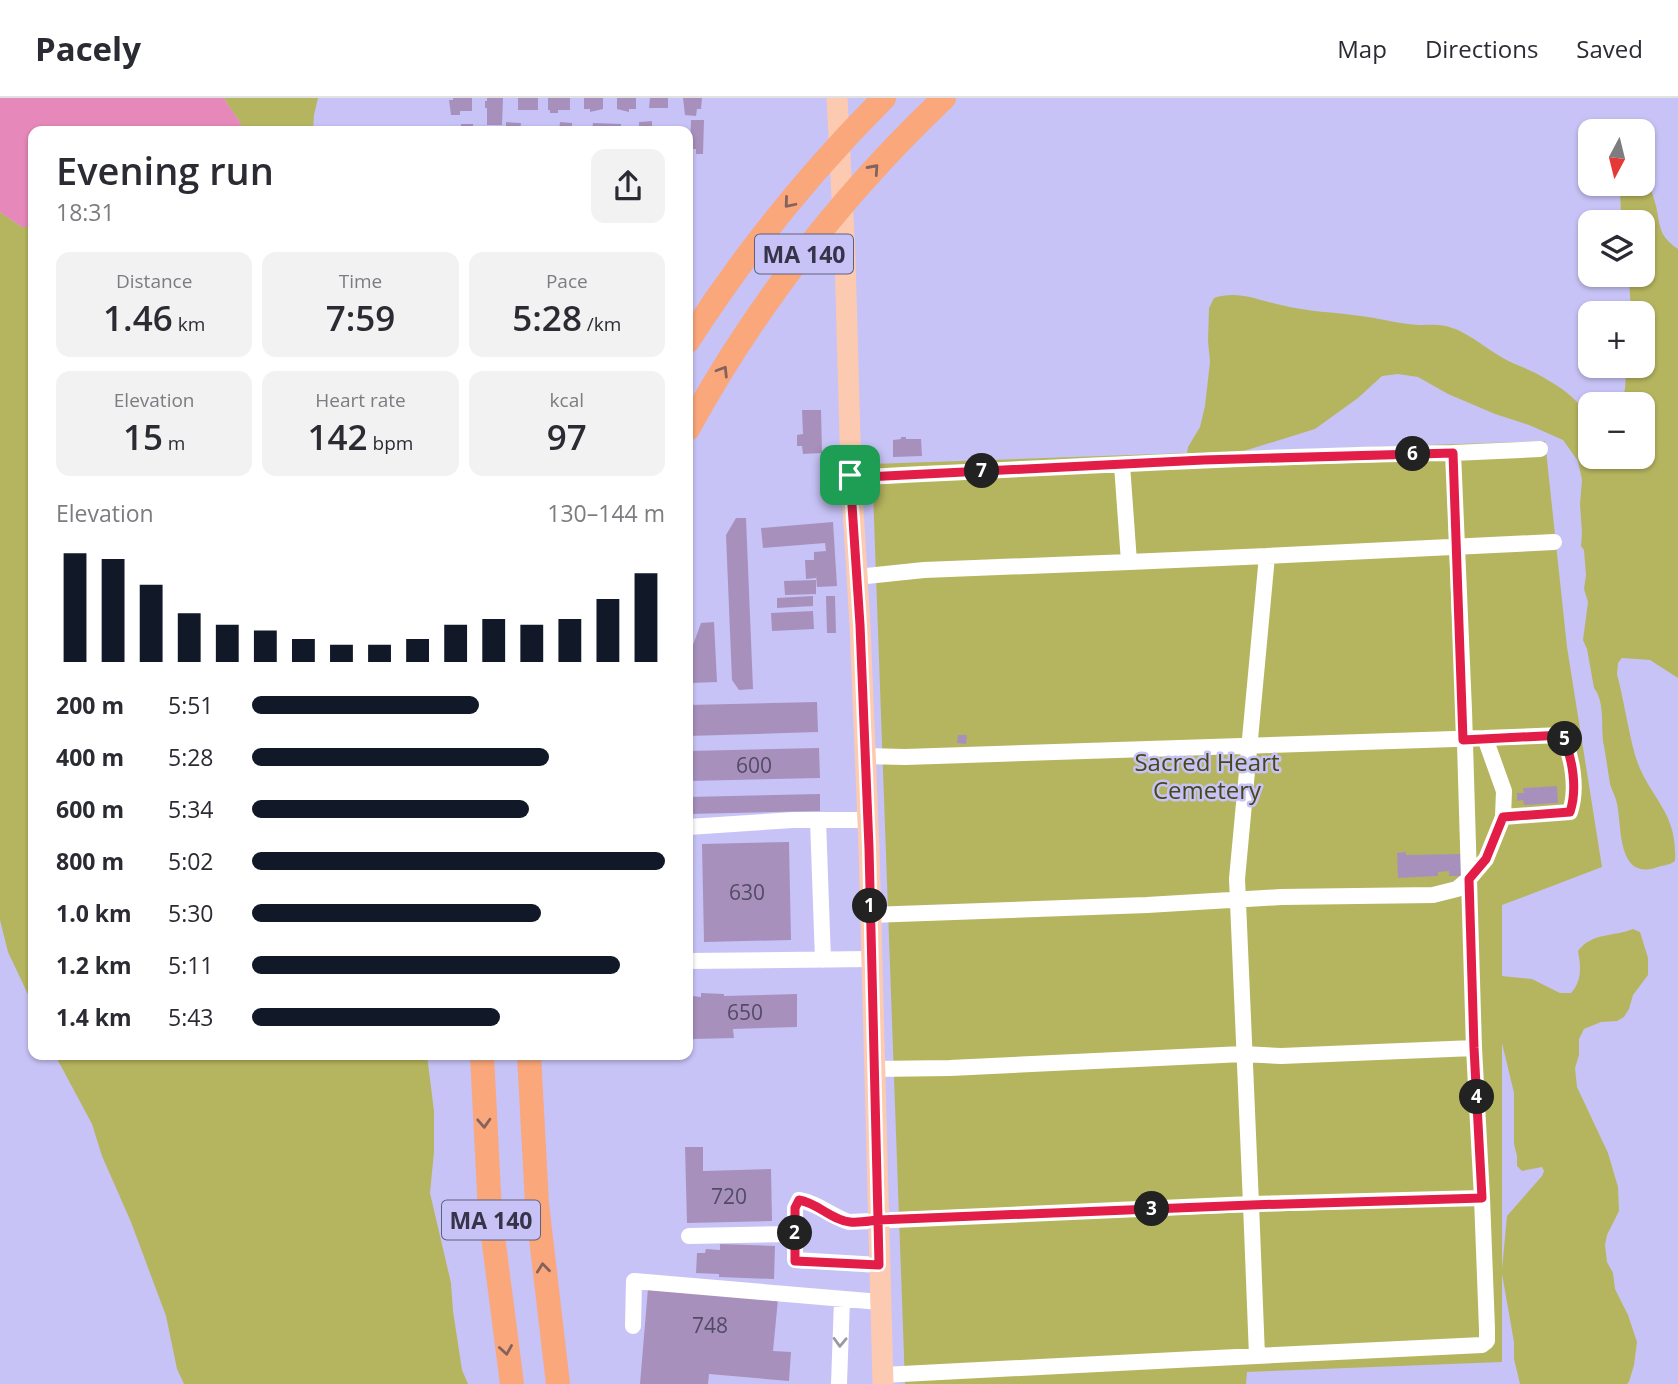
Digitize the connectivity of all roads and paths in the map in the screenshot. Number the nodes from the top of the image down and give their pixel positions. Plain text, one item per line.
1 (884, 98) edge
2 (944, 98) edge
3 (837, 102) edge
4 (693, 334) edge
5 (693, 421) edge
6 (1540, 449) dead end
7 (1453, 453) junction
8 (1122, 465) junction
9 (850, 475) junction
10 (1554, 542) dead end
11 (1458, 546) junction
12 (1267, 556) junction
13 (1129, 562) junction
14 (857, 577) junction
15 (1485, 738) junction
16 (1463, 740) junction
17 (1250, 746) junction
18 (864, 756) junction
19 (1503, 817) junction
20 (818, 820) junction
21 (867, 820) junction
22 (693, 827) edge
23 (1469, 879) junction
24 (1237, 900) junction
25 (870, 915) junction
26 (871, 959) junction
27 (823, 960) junction
28 (693, 961) edge
29 (1474, 1048) junction
30 (1243, 1054) junction
31 (482, 1060) edge
32 (529, 1060) edge
33 (874, 1069) junction
34 (1482, 1198) junction
35 (1251, 1205) junction
36 (878, 1220) junction
37 (794, 1234) junction
38 (689, 1236) dead end
39 (879, 1265) junction
40 (842, 1300) junction
41 (880, 1302) junction
42 (633, 1326) dead end
43 (1257, 1356) junction
44 (883, 1379) edge
45 (512, 1384) edge
46 (558, 1384) edge
47 (839, 1384) edge

1 -> 4 highway, MA 140
5 -> 2 highway, MA 140
3 - 9 main road
6 - 7 lane
7 - 8 lane
7 - 11 lane
8 - 9 lane
8 - 13 lane
9 - 14 main road
10 - 11 lane
11 - 12 lane
11 - 16 lane
12 - 13 lane
12 - 17 lane
13 - 14 lane
14 - 18 main road
15 - 16 lane
15 - 19 lane
15 - 19 lane
16 - 17 lane
16 - 23 lane
17 - 18 lane
17 - 24 lane
18 - 21 main road
19 - 23 lane
20 - 21 lane
20 - 22 lane
20 - 27 lane
21 - 25 main road
23 - 24 lane
23 - 29 lane
24 - 25 lane
24 - 30 lane
25 - 26 main road
26 - 27 lane
26 - 33 main road
27 - 28 lane
29 - 30 lane
29 - 34 lane
30 - 33 lane
30 - 35 lane
31 -> 45 highway, MA 140
46 -> 32 highway, MA 140
33 - 36 main road
34 - 35 lane
34 - 43 lane
35 - 36 lane
35 - 43 lane
36 - 37 lane
36 - 39 main road
37 - 38 lane
37 - 39 lane
39 - 41 main road
40 - 41 lane
40 - 42 lane
40 -> 47 lane
41 - 44 main road
43 - 44 lane

